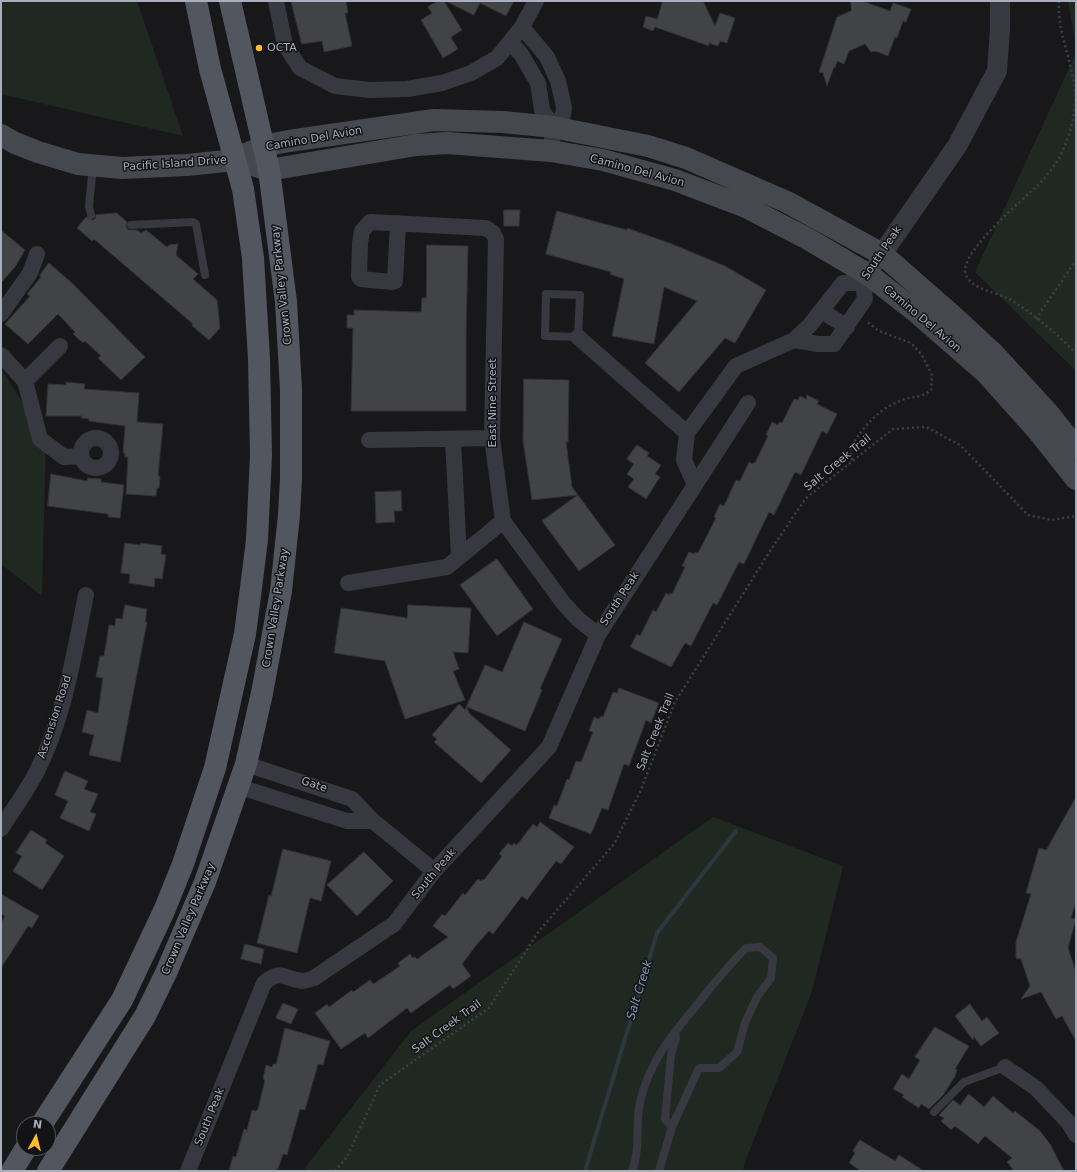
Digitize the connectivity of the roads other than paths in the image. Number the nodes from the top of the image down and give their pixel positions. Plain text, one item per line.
1 (196, 1) edge
2 (230, 1) edge
3 (276, 1) edge
4 (536, 1) edge
5 (1000, 1) edge
6 (522, 27) junction
7 (510, 42) junction
8 (546, 56) junction
9 (529, 69) junction
10 (553, 127) junction
11 (1, 135) edge
12 (264, 146) junction
13 (551, 151) junction
14 (235, 160) junction
15 (93, 165) junction
16 (269, 170) junction
17 (91, 215) dead end
18 (398, 223) dead end
19 (131, 226) dead end
20 (37, 254) dead end
21 (882, 254) junction
22 (205, 275) dead end
23 (866, 279) junction
24 (822, 311) junction
25 (1, 314) edge
26 (846, 327) junction
27 (578, 337) junction
28 (794, 340) junction
29 (60, 346) dead end
30 (1, 355) edge
31 (25, 381) junction
32 (748, 403) dead end
33 (687, 433) junction
34 (492, 438) junction
35 (453, 439) junction
36 (369, 440) dead end
37 (1076, 448) edge
38 (81, 456) dead end
39 (1074, 475) edge
40 (695, 485) junction
41 (503, 521) junction
42 (459, 557) junction
43 (348, 583) dead end
44 (86, 595) dead end
45 (598, 635) junction
46 (246, 764) junction
47 (240, 787) junction
48 (328, 790) junction
49 (321, 813) junction
50 (373, 821) junction
51 (1, 829) edge
52 (434, 870) junction
53 (675, 1032) junction
54 (1005, 1067) joint
55 (934, 1112) dead end
56 (47, 1116) edge
57 (672, 1127) junction
58 (1076, 1135) edge
59 (21, 1156) edge
60 (12, 1171) edge
61 (48, 1171) edge
62 (188, 1171) edge
63 (632, 1171) edge
64 (659, 1171) edge

1 - 14 main road
2 - 12 main road, Crown Valley Parkway
3 - 7 street
4 - 6 street
5 - 21 street, South Peak
6 - 7 street
6 - 8 street
7 - 9 street
8 - 9 street
8 - 10 street
9 - 10 street
10 - 12 main road, Camino Del Avion
10 - 13 street
10 - 21 main road, Camino Del Avion
11 - 15 main road, Pacific Island Drive
12 - 14 main road, Camino Del Avion
12 - 16 main road, Crown Valley Parkway
13 - 16 main road, Camino Del Avion
13 - 23 main road, Camino Del Avion
14 - 15 main road, Pacific Island Drive
14 - 16 main road, Camino Del Avion
14 - 56 main road
15 - 17 lane
16 - 46 main road, Crown Valley Parkway
18 - 34 street, East Nine Street
19 - 22 lane
20 - 25 street
21 - 23 street, South Peak
21 - 37 main road, Camino Del Avion
23 - 24 street, South Peak
23 - 26 street
23 - 39 main road, Camino Del Avion
24 - 26 street
24 - 28 street, South Peak
26 - 28 street
27 - 27 lane
27 - 33 street
28 - 33 street, South Peak
29 - 31 street
30 - 31 street
31 - 38 street
32 - 40 street
33 - 40 street, South Peak
34 - 35 street
34 - 41 street, East Nine Street
35 - 36 street
35 - 42 street
40 - 45 street, South Peak
41 - 42 street
41 - 45 street, East Nine Street
42 - 43 street
44 - 51 street, Ascension Road
45 - 52 street, South Peak
46 - 47 main road, Crown Valley Parkway
46 - 48 street, Gate
47 - 49 street
47 - 61 main road, Crown Valley Parkway
48 - 49 street
48 - 50 street, Gate
49 - 50 street
50 - 52 street, Gate
52 - 62 street, South Peak
53 - 57 lane
53 - 57 lane
53 - 63 lane
54 - 55 lane
54 - 58 street
57 - 64 lane
59 - 60 main road

